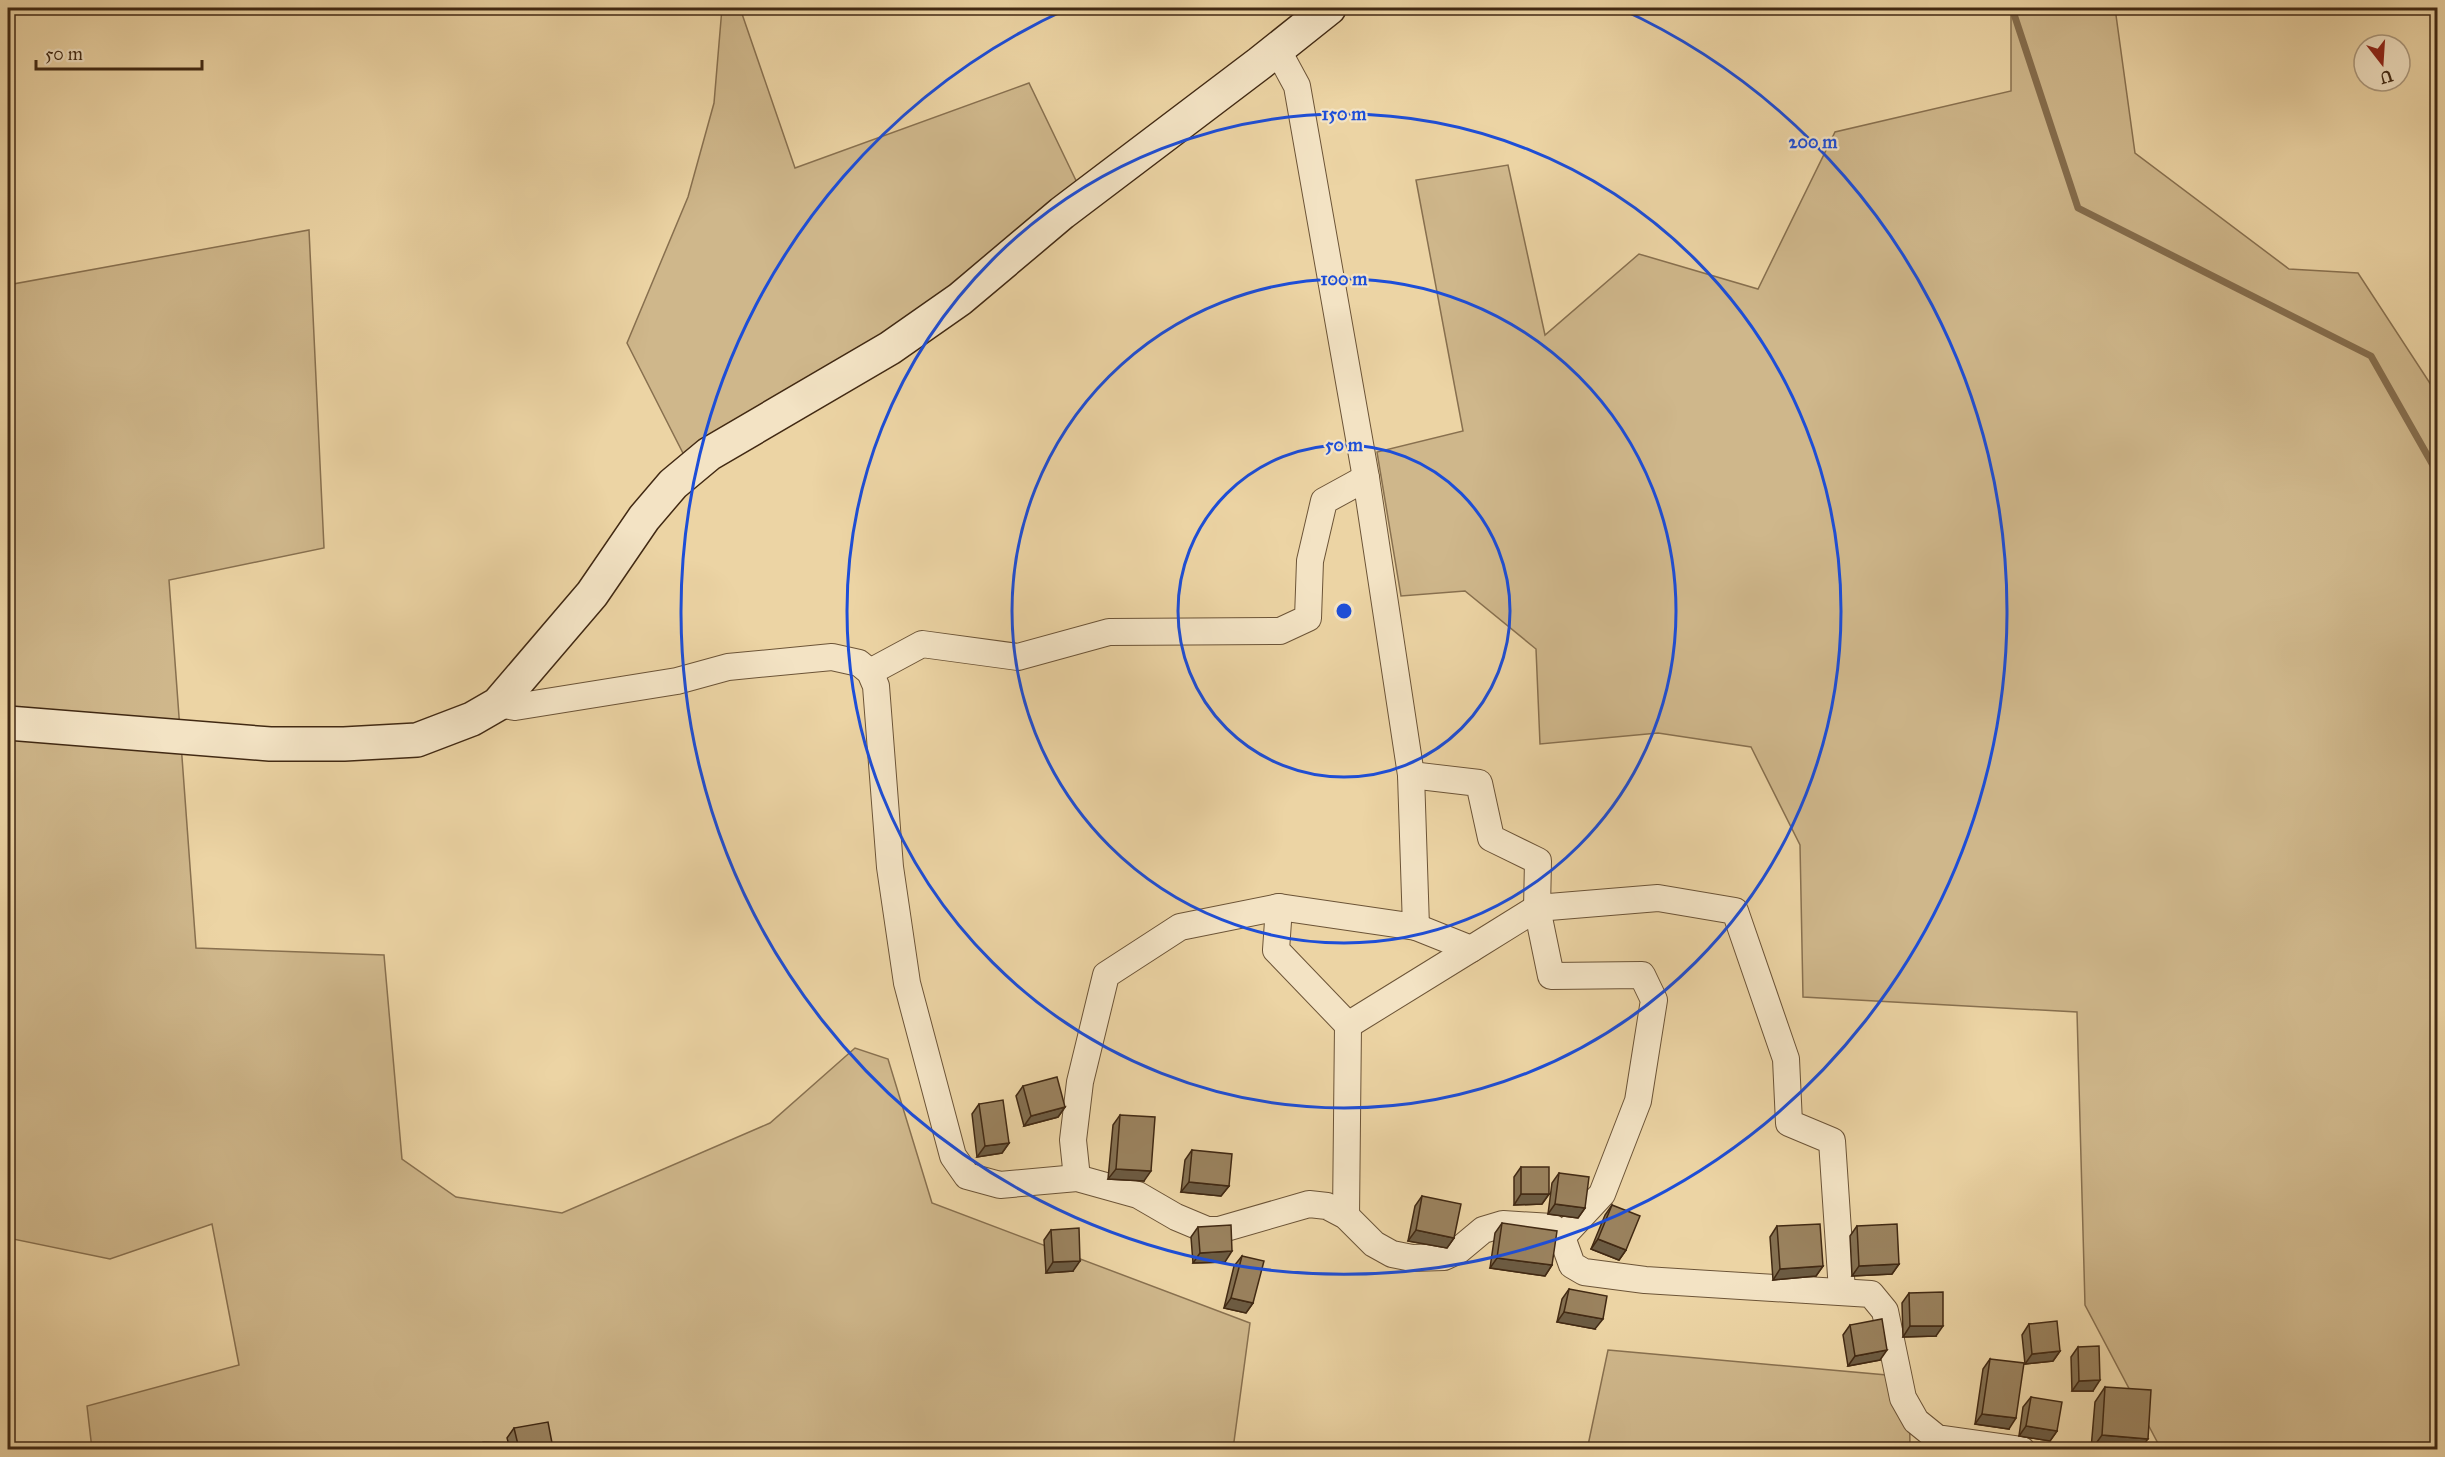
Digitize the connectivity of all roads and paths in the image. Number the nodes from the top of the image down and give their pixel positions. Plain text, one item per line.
1 (1329, 8) edge
2 (1277, 49) junction
3 (1366, 478) junction
4 (870, 672) junction
5 (498, 704) junction
6 (8, 723) edge
7 (1411, 775) junction
8 (1279, 907) junction
9 (1537, 908) junction
10 (1416, 927) junction
11 (1471, 949) junction
12 (1348, 1025) junction
13 (1077, 1178) junction
14 (1346, 1216) junction
15 (1562, 1237) junction
16 (1842, 1291) junction
17 (2022, 1449) edge

1 - 2 street
2 - 3 street
2 - 5 street
3 - 4 street
3 - 7 street
4 - 5 street
4 - 13 street
5 - 6 street
7 - 9 street
7 - 10 street
8 - 10 street
8 - 12 street
8 - 13 street
9 - 11 street
9 - 15 street
9 - 16 street
10 - 11 street
11 - 12 street
12 - 14 street
13 - 14 street
14 - 15 street
15 - 16 street
16 - 17 street

